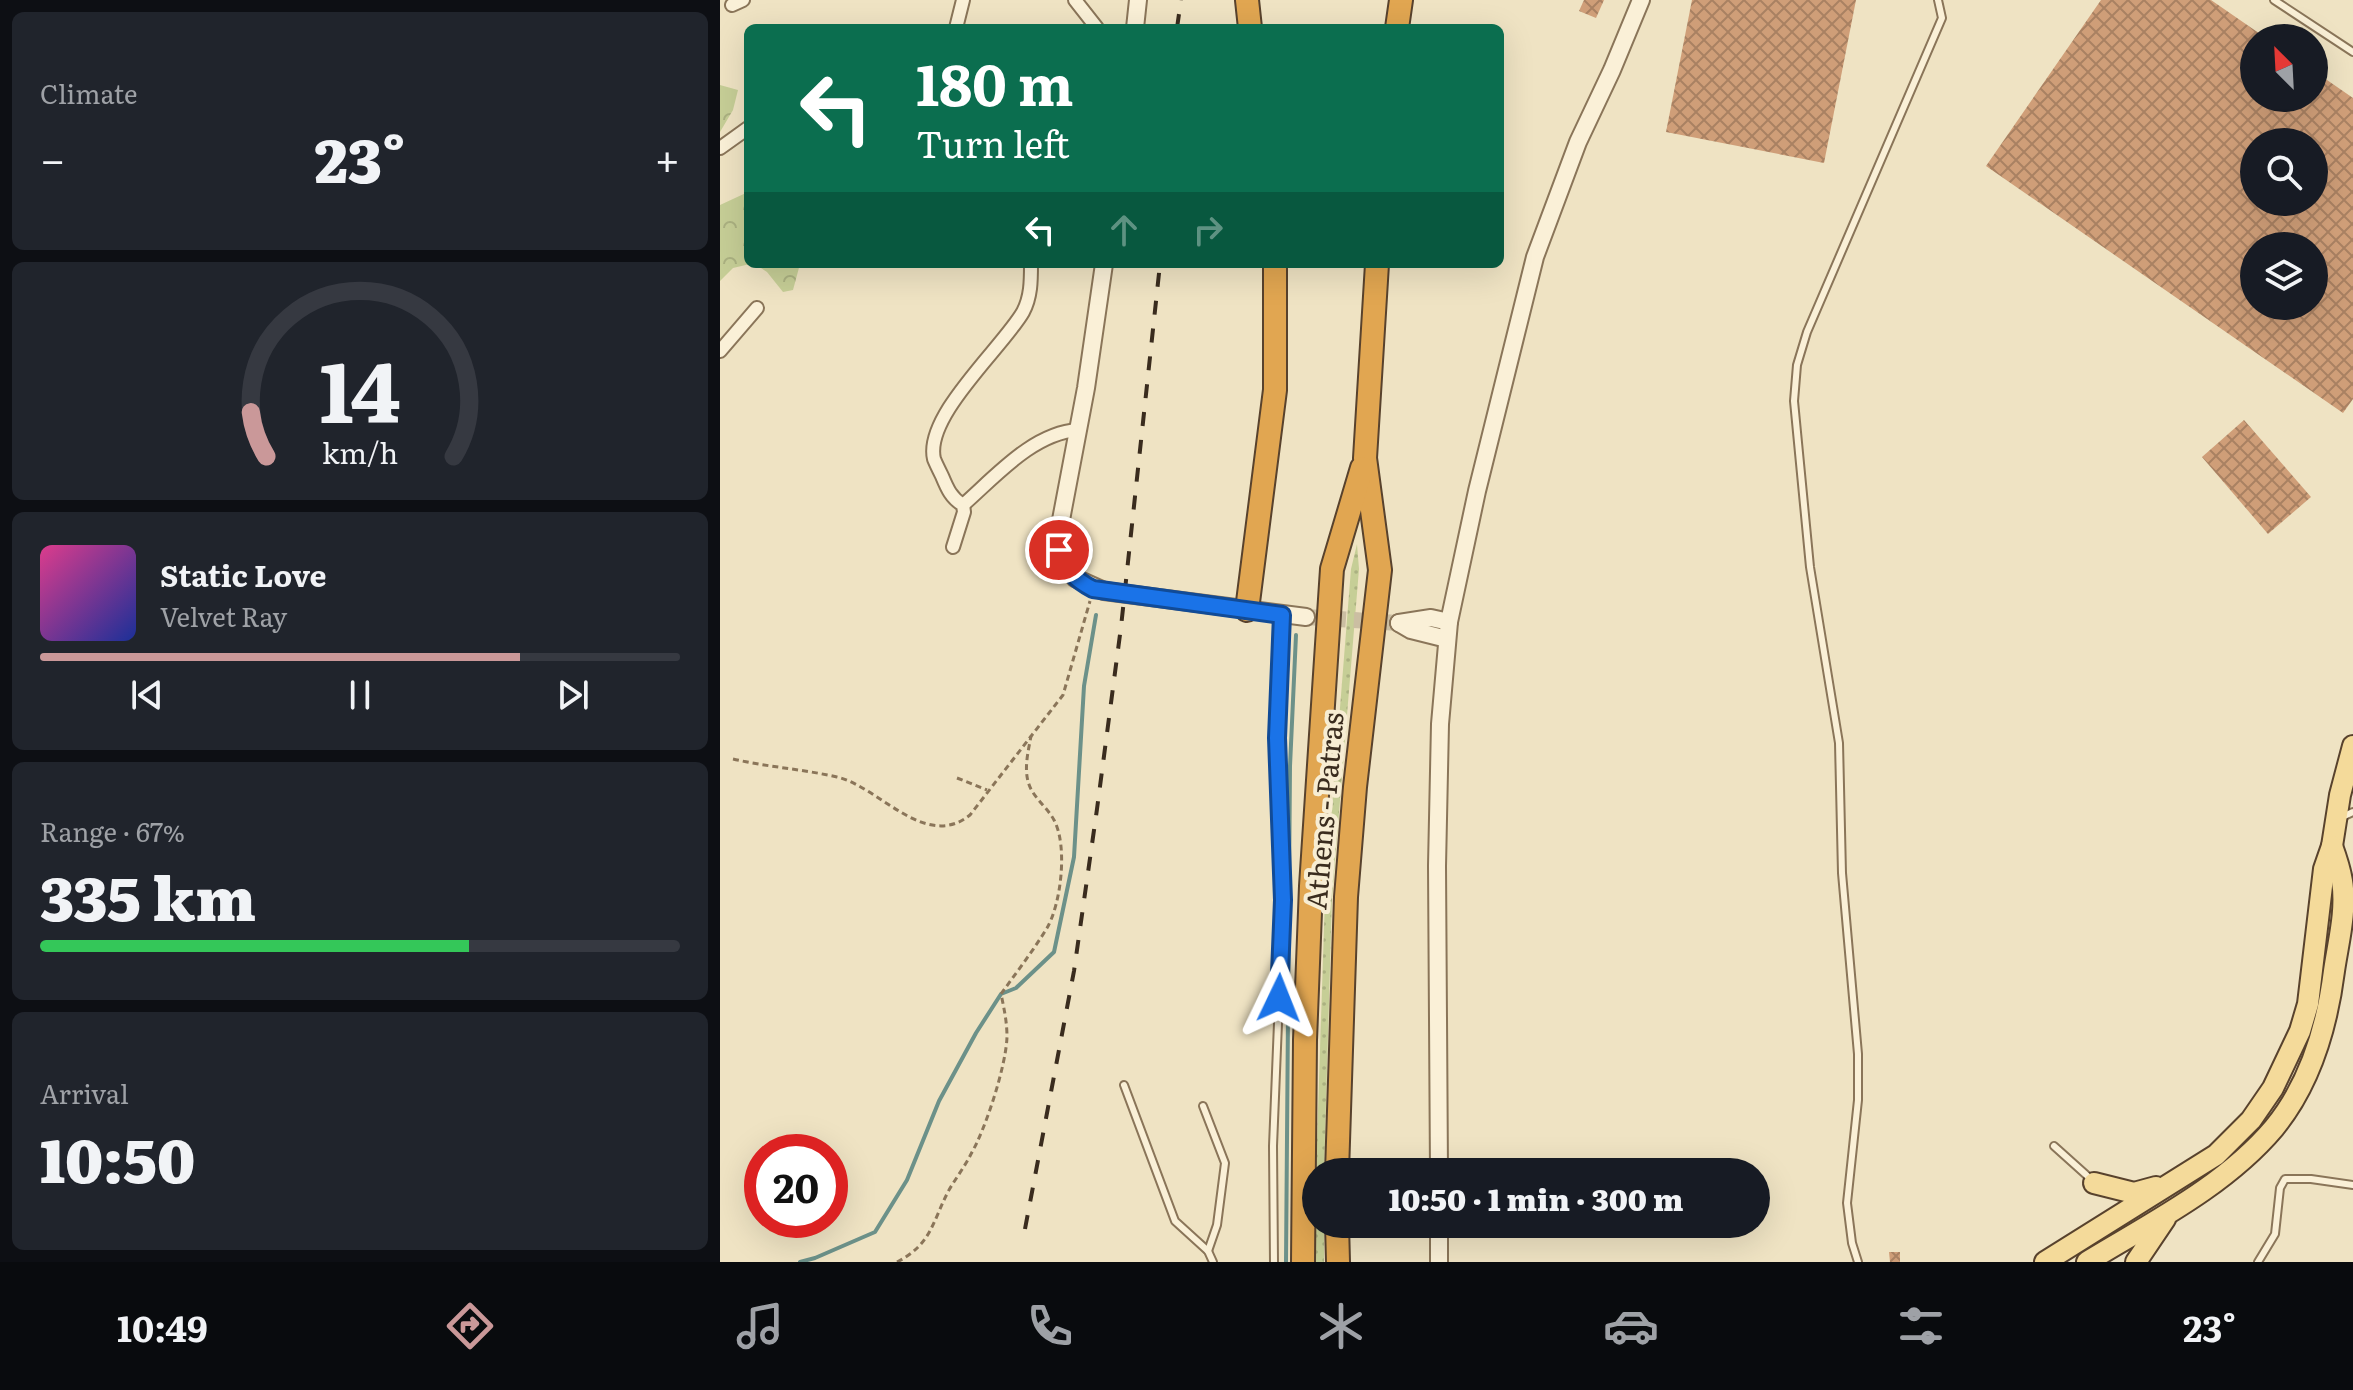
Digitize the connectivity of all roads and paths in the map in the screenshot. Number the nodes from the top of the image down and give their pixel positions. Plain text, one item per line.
1 (963, 0) edge
2 (1075, 0) edge
3 (1138, 0) edge
4 (1247, 0) edge
5 (1401, 0) edge
6 (1641, 0) edge
7 (1938, 0) edge
8 (2274, 0) edge
9 (957, 24) edge
10 (1094, 24) edge
11 (1135, 24) edge
12 (1250, 24) edge
13 (1398, 24) edge
14 (2353, 52) edge
15 (744, 131) edge
16 (720, 148) edge
17 (1031, 268) edge
18 (1103, 268) edge
19 (1275, 268) edge
20 (1377, 268) edge
21 (757, 308) dead end
22 (720, 351) edge
23 (1078, 430) junction
24 (1365, 458) junction
25 (963, 505) junction
26 (953, 547) dead end
27 (1093, 589) junction
28 (1247, 610) junction
29 (1282, 615) junction
30 (1306, 617) tunnel mouth
31 (1031, 736) junction
32 (2353, 746) edge
33 (733, 759) dead end
34 (957, 778) dead end
35 (987, 791) junction
36 (2345, 815) edge
37 (2332, 846) junction
38 (1124, 1085) dead end
39 (1203, 1106) dead end
40 (2054, 1146) dead end
41 (1337, 1158) edge
42 (1439, 1158) edge
43 (2175, 1182) junction
44 (2094, 1183) junction
45 (2353, 1185) edge
46 (2121, 1202) junction
47 (2174, 1209) junction
48 (2140, 1230) junction
49 (2096, 1231) junction
50 (1337, 1238) edge
51 (1439, 1238) edge
52 (1208, 1251) junction
53 (2096, 1257) edge
54 (897, 1262) edge
55 (1213, 1262) edge
56 (1274, 1262) edge
57 (1303, 1262) edge
58 (1338, 1262) edge
59 (1439, 1262) edge
60 (1858, 1262) edge
61 (2045, 1262) edge
62 (2125, 1262) edge
63 (2134, 1262) edge
64 (2258, 1262) edge

1 - 9 street
2 - 10 street
3 - 11 street
4 - 12 highway
5 - 13 highway
6 - 42 street
7 - 60 lane
8 - 14 lane
15 - 16 street
17 - 25 street
18 - 23 street
19 - 28 highway
20 - 24 highway, Athens - Patras
21 - 22 street
23 - 25 street
23 - 27 street
24 - 41 highway, Athens - Patras
24 - 57 highway, Athens - Patras
25 - 26 street
27 - 28 street
27 - 31 path
28 - 29 street
29 - 30 street
29 - 56 lane
31 - 35 path
31 - 54 path
32 - 36 main road
33 - 35 path
34 - 35 path
36 - 37 main road
37 - 43 main road
37 - 47 main road
38 - 52 lane
39 - 52 lane
40 - 44 lane
43 - 44 main road
43 - 46 main road
44 - 46 lane
44 - 49 main road
45 - 64 lane
46 - 48 lane
46 - 49 main road
47 - 48 main road
47 - 63 main road
48 - 53 main road
48 - 63 lane
49 - 61 main road
50 - 58 highway
51 - 59 street
52 - 55 lane
53 - 62 main road

